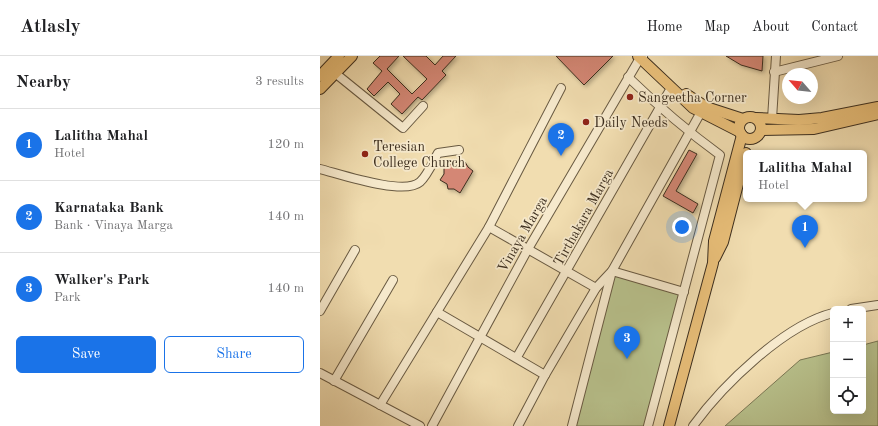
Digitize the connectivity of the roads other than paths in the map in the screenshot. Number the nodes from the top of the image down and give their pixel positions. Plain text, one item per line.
1 (339, 56) edge
2 (352, 56) edge
3 (776, 56) edge
4 (838, 56) edge
5 (642, 57) edge
6 (774, 72) junction
7 (335, 73) junction
8 (320, 76) edge
9 (628, 77) junction
10 (561, 88) dead end
11 (671, 88) junction
12 (320, 90) edge
13 (423, 106) dead end
14 (878, 107) edge
15 (660, 108) junction
16 (701, 112) junction
17 (878, 114) edge
18 (756, 118) junction
19 (743, 119) junction
20 (772, 119) junction
21 (721, 122) junction
22 (761, 130) junction
23 (781, 130) junction
24 (690, 133) junction
25 (744, 135) junction
26 (459, 150) dead end
27 (744, 150) edge
28 (749, 150) edge
29 (743, 154) edge
30 (743, 159) edge
31 (320, 169) edge
32 (489, 227) junction
33 (528, 249) junction
34 (355, 250) dead end
35 (612, 271) junction
36 (567, 272) junction
37 (393, 280) dead end
38 (596, 288) junction
39 (684, 292) junction
40 (878, 305) edge
41 (866, 307) edge
42 (320, 312) edge
43 (437, 312) junction
44 (830, 314) edge
45 (480, 336) junction
46 (517, 357) junction
47 (320, 373) edge
48 (545, 374) junction
49 (334, 381) junction
50 (380, 405) junction
51 (420, 426) edge
52 (432, 426) edge
53 (518, 426) edge
54 (572, 426) edge
55 (648, 426) edge
56 (669, 426) edge
57 (693, 426) edge

1 - 8 main road
2 - 7 main road
3 - 6 street
4 - 6 street
5 - 9 street, Vinaya Marga
5 - 11 main road
5 - 19 main road
6 - 20 street
7 - 12 main road
7 - 13 street
9 - 15 street
9 - 33 street, Vinaya Marga
10 - 32 street
11 - 15 street, Tirthakara Marga
11 - 16 main road
14 - 20 main road
15 - 24 street
15 - 36 street, Tirthakara Marga
16 - 21 main road
16 - 24 street
17 - 23 main road
18 - 19 main road
18 - 20 main road
18 - 22 main road
19 - 25 main road
21 - 25 main road
21 - 29 main road
22 - 23 main road
22 - 25 main road
23 - 28 main road
24 - 35 street
24 - 39 street
25 - 27 main road
26 - 31 street
30 - 56 main road
32 - 33 street
32 - 43 street
33 - 36 street
33 - 45 street, Vinaya Marga
34 - 42 street
35 - 38 street
35 - 39 street
35 - 54 street
36 - 38 street
36 - 46 street, Tirthakara Marga
37 - 49 street
38 - 48 street
39 - 55 street
40 - 41 street
43 - 45 street
43 - 50 street
44 - 57 street
45 - 46 street
45 - 52 street, Vinaya Marga
46 - 48 street
47 - 49 street
48 - 53 street
49 - 50 street
50 - 51 street

